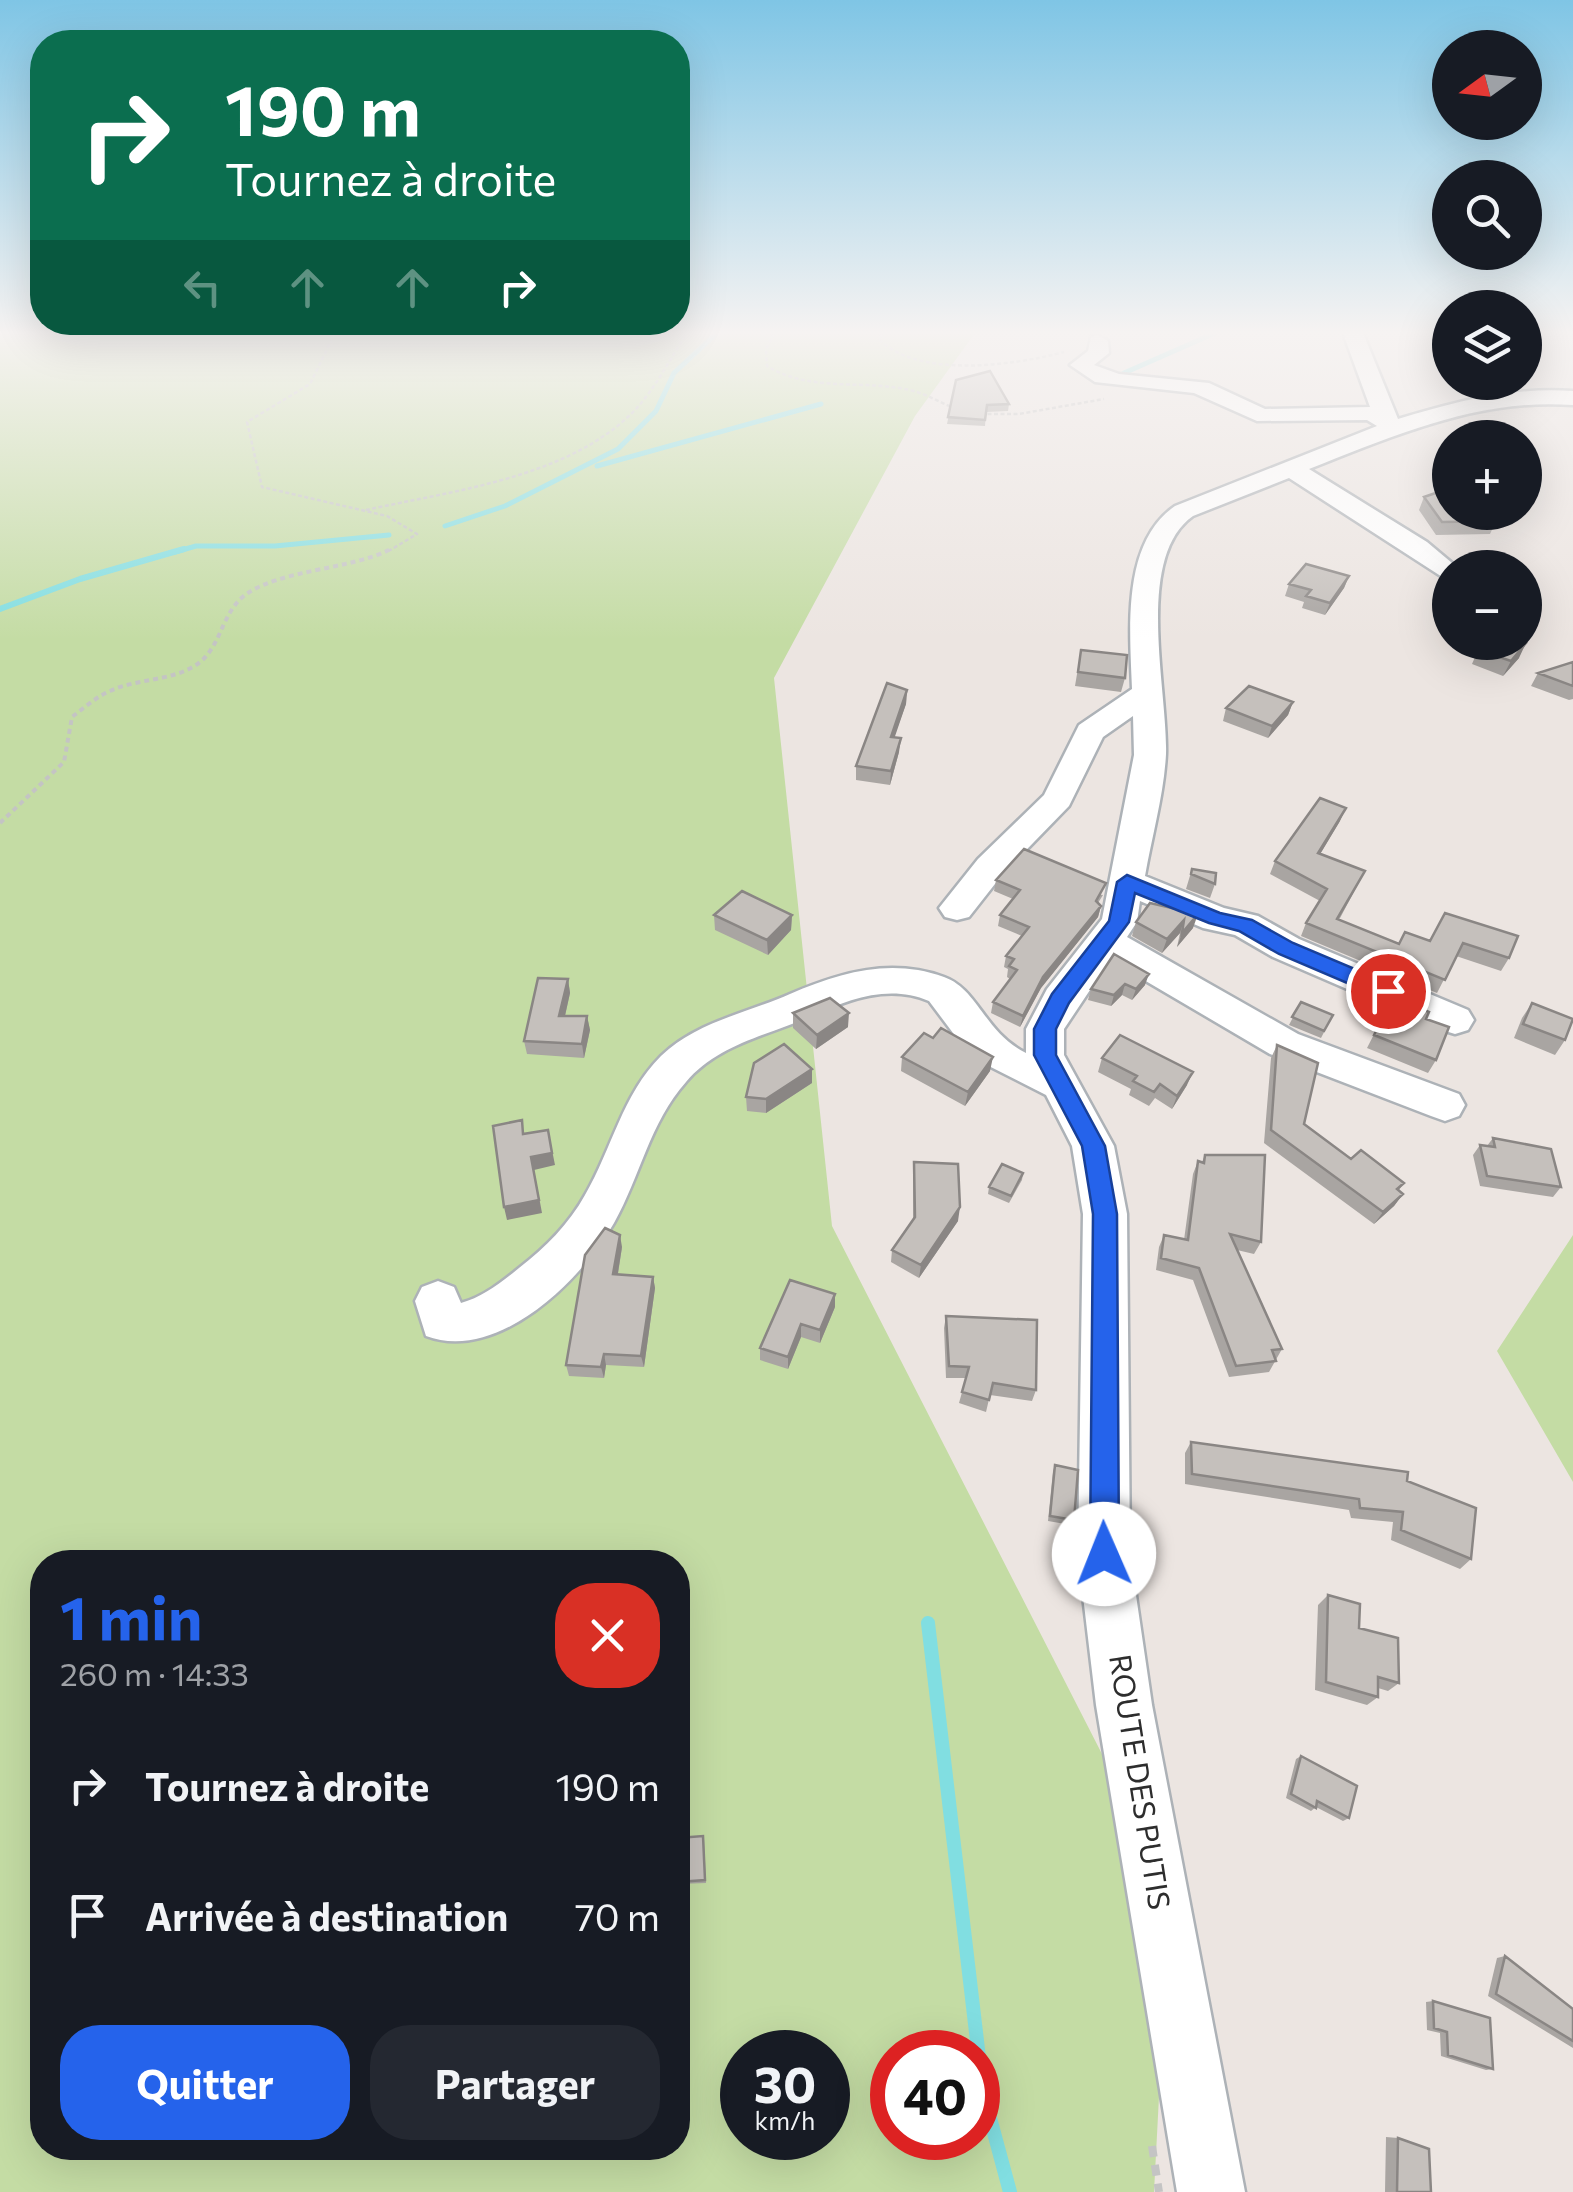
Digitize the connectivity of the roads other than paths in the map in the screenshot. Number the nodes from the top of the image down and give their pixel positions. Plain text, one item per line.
1 (1359, 435) edge
2 (1292, 469) junction
3 (1432, 559) edge
4 (1144, 694) junction
5 (1127, 882) junction
6 (957, 908) dead end
7 (1108, 942) junction
8 (1455, 1020) dead end
9 (1060, 1084) junction
10 (1445, 1104) dead end
11 (438, 1302) dead end
12 (1211, 2192) edge

1 - 2 street, ROUTE DES PUTIS
2 - 3 street
2 - 4 street, ROUTE DES PUTIS
4 - 5 street, ROUTE DES PUTIS
4 - 6 street
5 - 7 street, ROUTE DES PUTIS
5 - 8 street
7 - 9 street, ROUTE DES PUTIS
7 - 10 street
9 - 11 street
9 - 12 street, ROUTE DES PUTIS

